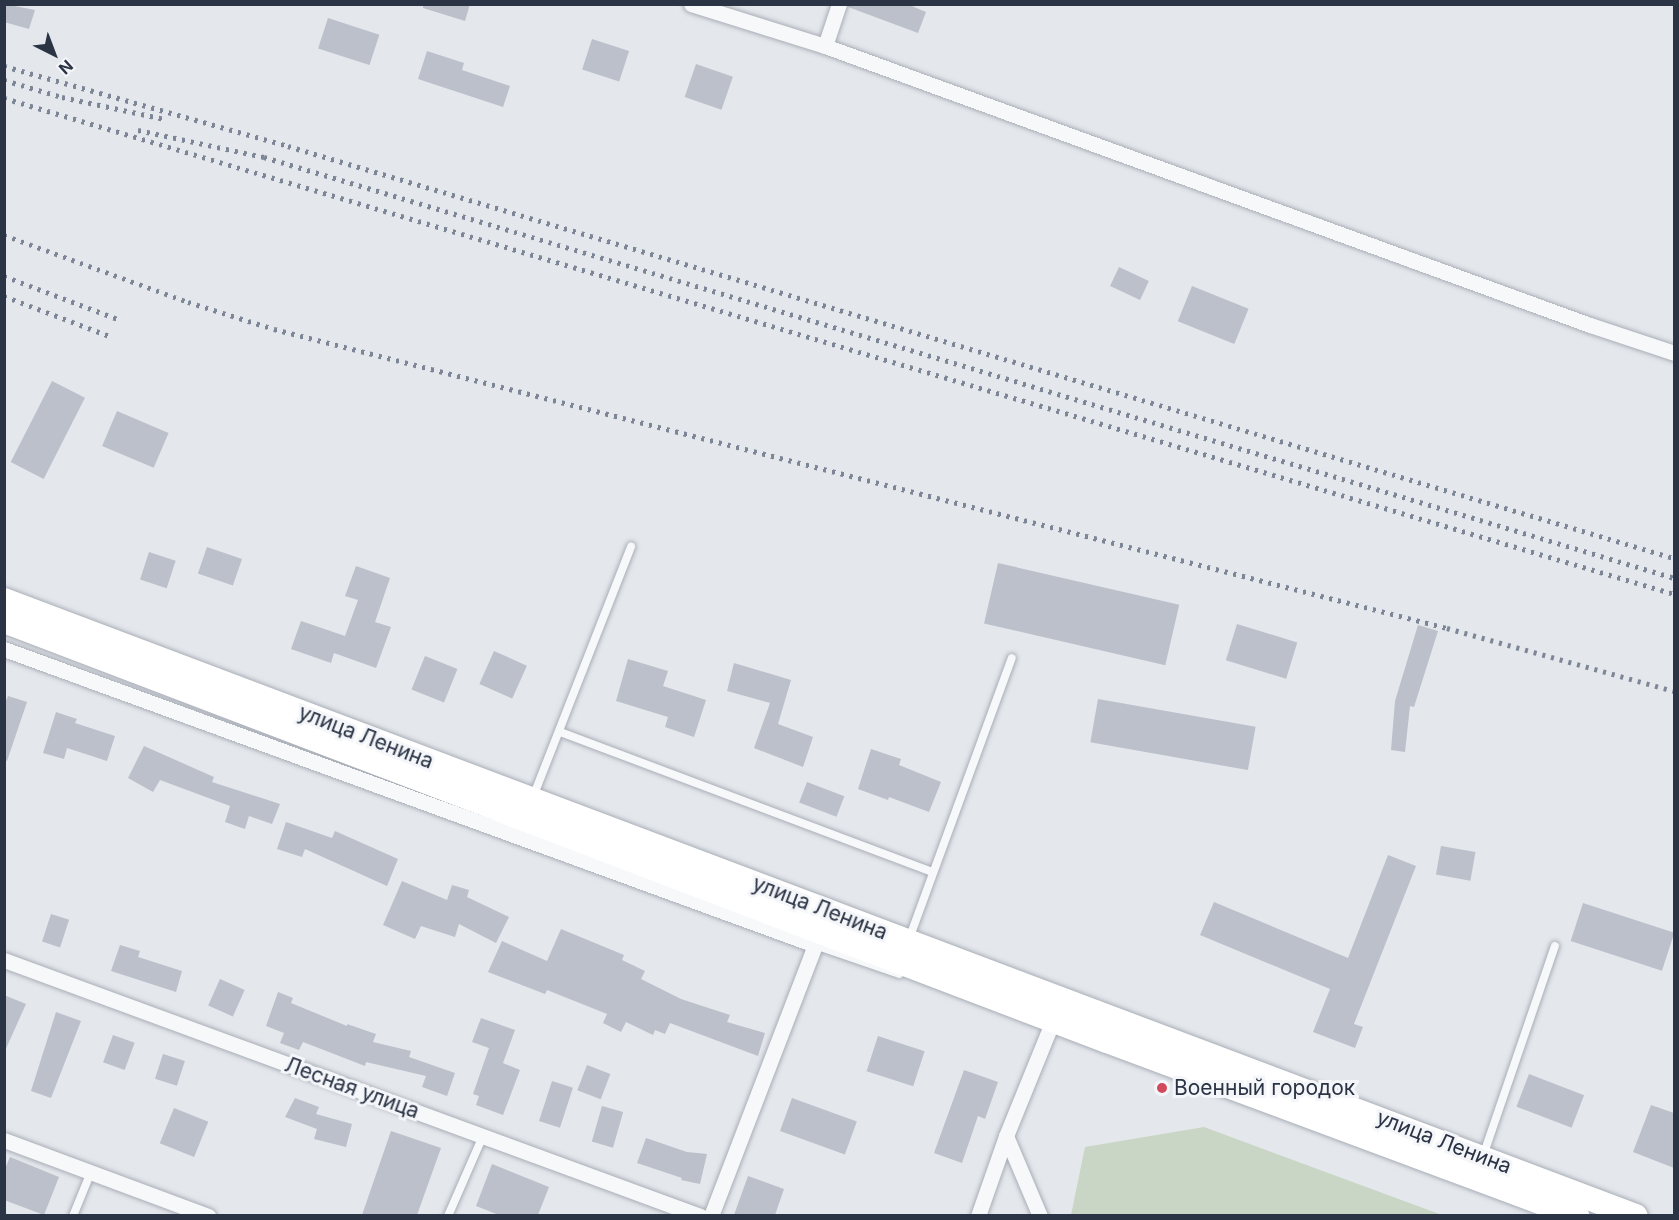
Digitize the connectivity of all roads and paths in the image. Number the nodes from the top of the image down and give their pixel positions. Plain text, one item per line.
1 (691, 4) edge
2 (839, 4) edge
3 (825, 46) junction
4 (1674, 352) edge
5 (631, 547) dead end
6 (4, 600) edge
7 (4, 621) edge
8 (4, 650) edge
9 (1012, 658) dead end
10 (560, 732) junction
11 (529, 809) junction
12 (933, 872) junction
13 (815, 945) junction
14 (1555, 946) dead end
15 (4, 960) edge
16 (907, 960) junction
17 (966, 998) dead end
18 (977, 1001) dead end
19 (1058, 1010) junction
20 (483, 1136) junction
21 (1006, 1136) junction
22 (4, 1140) edge
23 (1479, 1167) junction
24 (91, 1172) junction
25 (73, 1215) edge
26 (208, 1215) edge
27 (448, 1215) edge
28 (700, 1215) edge
29 (711, 1215) edge
30 (978, 1215) edge
31 (1040, 1215) edge
32 (1577, 1215) edge
33 (1636, 1215) edge

1 - 3 street
2 - 3 street
3 - 4 street
5 - 10 lane
6 - 11 main road, улица Ленина
7 - 11 main road, улица Ленина
8 - 13 street, улица Ленина
9 - 12 lane
10 - 11 lane
10 - 12 lane
11 - 16 main road, улица Ленина
12 - 16 lane
13 - 16 lane
13 - 29 street
14 - 23 lane
15 - 20 street, Лесная улица
16 - 19 main road, улица Ленина
17 - 18 lane
19 - 21 street
19 - 23 main road, улица Ленина
20 - 27 lane
20 - 28 street, Лесная улица
21 - 30 street
21 - 31 street
22 - 24 street
23 - 32 main road, улица Ленина
23 - 33 main road, улица Ленина
24 - 25 lane
24 - 26 street

